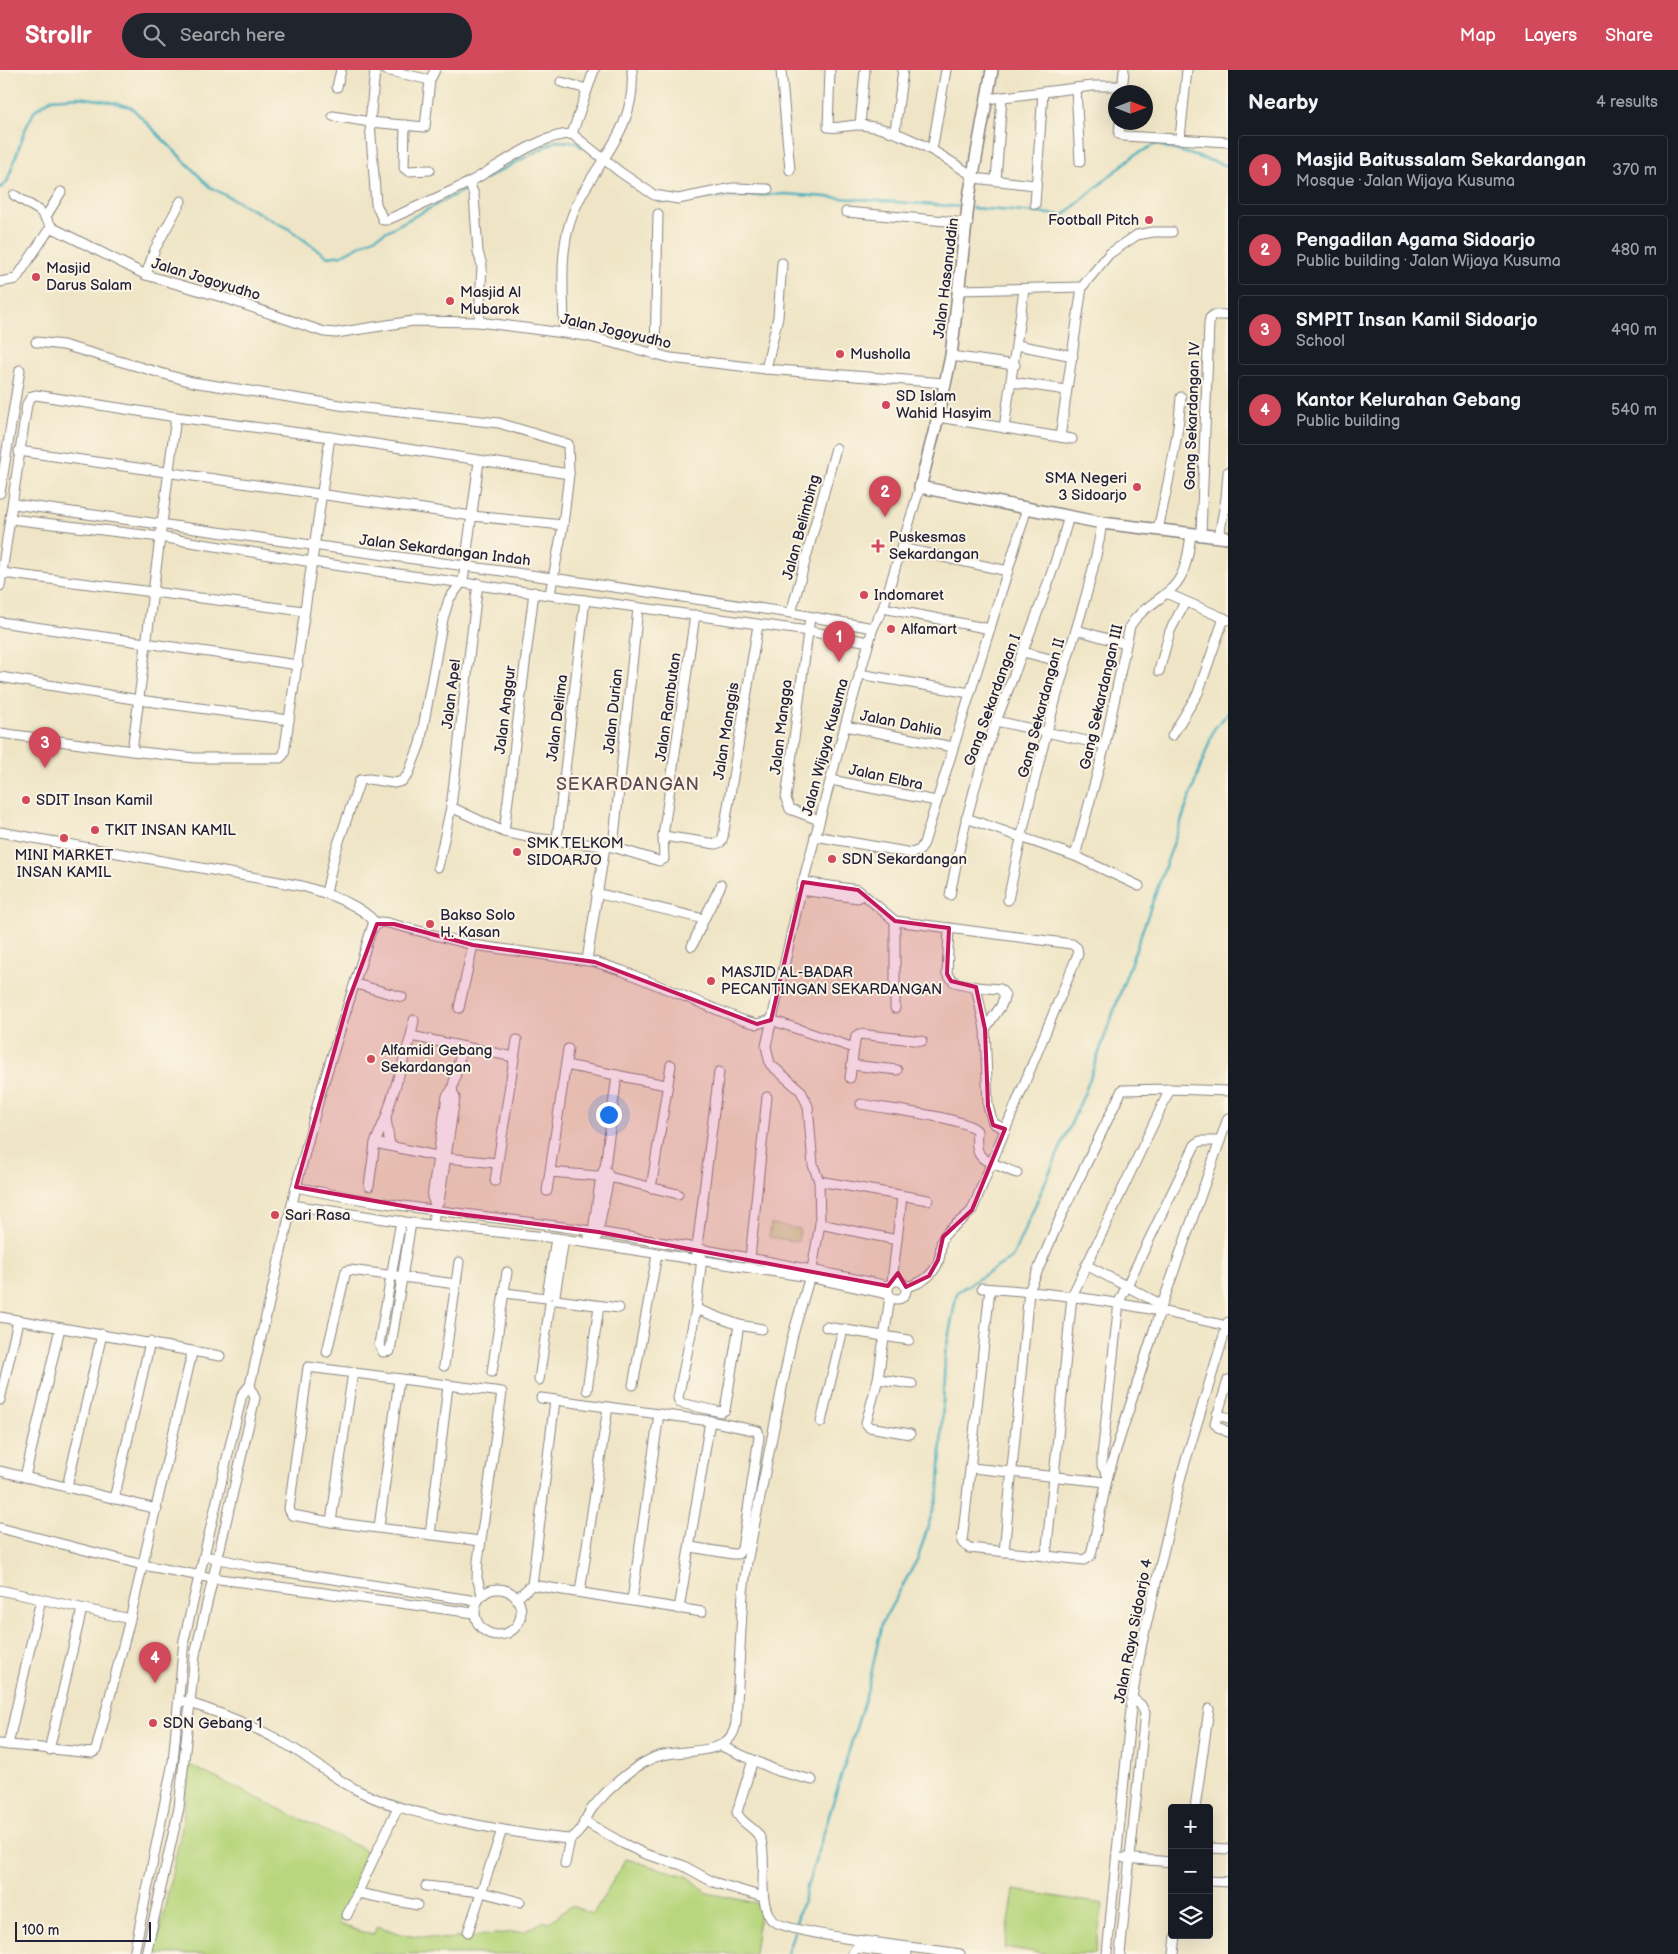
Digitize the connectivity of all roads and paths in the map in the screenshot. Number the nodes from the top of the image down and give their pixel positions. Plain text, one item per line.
1 (341, 70) edge
2 (375, 70) edge
3 (386, 70) edge
4 (434, 70) edge
5 (594, 70) edge
6 (632, 70) edge
7 (781, 70) edge
8 (830, 70) edge
9 (865, 70) edge
10 (903, 70) edge
11 (946, 70) edge
12 (992, 70) edge
13 (1124, 70) edge
14 (1187, 70) edge
15 (430, 80) junction
16 (561, 82) dead end
17 (1122, 85) edge
18 (337, 87) dead end
19 (1076, 88) junction
20 (587, 89) junction
21 (1108, 89) edge
22 (1043, 92) junction
23 (1002, 97) junction
24 (987, 99) junction
25 (333, 116) dead end
26 (370, 122) junction
27 (405, 125) junction
28 (860, 125) junction
29 (1121, 130) edge
30 (895, 131) junction
31 (572, 134) junction
32 (1228, 135) edge
33 (1180, 138) junction
34 (1228, 142) edge
35 (932, 150) junction
36 (603, 159) junction
37 (1080, 162) dead end
38 (430, 170) dead end
39 (790, 170) dead end
40 (973, 177) junction
41 (996, 181) junction
42 (469, 183) junction
43 (1035, 185) junction
44 (768, 188) dead end
45 (61, 192) dead end
46 (14, 195) dead end
47 (181, 201) dead end
48 (1035, 204) dead end
49 (846, 212) dead end
50 (658, 214) dead end
51 (45, 218) junction
52 (968, 220) junction
53 (53, 228) junction
54 (1172, 232) dead end
55 (782, 264) dead end
56 (146, 276) junction
57 (0, 282) edge
58 (1082, 288) junction
59 (960, 290) junction
60 (1024, 290) junction
61 (1228, 316) edge
62 (479, 322) junction
63 (564, 332) junction
64 (36, 342) dead end
65 (1017, 345) junction
66 (655, 355) junction
67 (951, 356) junction
68 (1073, 356) junction
69 (1015, 366) junction
70 (766, 369) junction
71 (20, 370) dead end
72 (944, 382) junction
73 (1012, 382) junction
74 (1066, 390) junction
75 (1182, 397) dead end
76 (176, 417) junction
77 (938, 417) junction
78 (1004, 428) junction
79 (330, 437) junction
80 (1060, 437) junction
81 (1072, 439) dead end
82 (836, 448) dead end
83 (19, 451) junction
84 (478, 461) junction
85 (170, 471) junction
86 (1228, 472) edge
87 (569, 474) junction
88 (920, 487) junction
89 (0, 493) edge
90 (322, 493) junction
91 (14, 504) junction
92 (1027, 508) junction
93 (472, 516) junction
94 (1070, 516) junction
95 (11, 519) junction
96 (1102, 522) junction
97 (162, 523) junction
98 (563, 525) junction
99 (1158, 530) junction
100 (1196, 534) junction
101 (160, 537) junction
102 (1223, 537) edge
103 (313, 546) junction
104 (901, 548) junction
105 (312, 562) junction
106 (465, 568) junction
107 (1008, 571) junction
108 (2, 573) junction
109 (552, 578) junction
110 (463, 581) junction
111 (478, 583) junction
112 (0, 586) edge
113 (534, 592) junction
114 (153, 593) junction
115 (550, 594) junction
116 (1166, 594) junction
117 (684, 598) junction
118 (585, 600) junction
119 (1185, 602) junction
120 (638, 608) junction
121 (884, 608) junction
122 (304, 612) junction
123 (791, 613) junction
124 (682, 614) junction
125 (695, 616) junction
126 (810, 617) junction
127 (1226, 619) edge
128 (0, 622) edge
129 (758, 625) junction
130 (873, 628) junction
131 (990, 629) junction
132 (1077, 630) junction
133 (808, 631) junction
134 (869, 642) junction
135 (147, 644) junction
136 (1125, 644) junction
137 (1023, 652) junction
138 (1066, 663) junction
139 (298, 665) junction
140 (1159, 671) dead end
141 (860, 674) junction
142 (0, 677) edge
143 (970, 693) junction
144 (139, 700) junction
145 (289, 720) junction
146 (996, 721) junction
147 (845, 726) junction
148 (0, 733) edge
149 (1047, 733) junction
150 (1172, 736) dead end
151 (1105, 745) junction
152 (953, 747) junction
153 (132, 751) junction
154 (831, 780) junction
155 (936, 801) junction
156 (451, 807) junction
157 (966, 818) junction
158 (819, 820) junction
159 (0, 832) edge
160 (504, 832) junction
161 (664, 836) junction
162 (815, 836) junction
163 (1020, 838) junction
164 (557, 840) junction
165 (609, 846) junction
166 (1075, 856) junction
167 (438, 867) dead end
168 (721, 886) dead end
169 (802, 886) junction
170 (1139, 886) dead end
171 (326, 893) junction
172 (596, 893) junction
173 (950, 895) dead end
174 (1008, 900) dead end
175 (704, 919) junction
176 (895, 921) junction
177 (373, 928) junction
178 (949, 928) junction
179 (473, 945) junction
180 (692, 946) dead end
181 (587, 960) junction
182 (356, 984) junction
183 (976, 987) junction
184 (402, 997) dead end
185 (459, 1008) dead end
186 (895, 1008) dead end
187 (414, 1020) dead end
188 (771, 1020) junction
189 (985, 1029) junction
190 (411, 1036) junction
191 (516, 1040) dead end
192 (922, 1041) dead end
193 (462, 1048) junction
194 (854, 1048) junction
195 (568, 1049) dead end
196 (514, 1057) junction
197 (566, 1065) junction
198 (671, 1065) dead end
199 (852, 1065) junction
200 (897, 1070) dead end
201 (720, 1072) dead end
202 (617, 1074) junction
203 (850, 1078) dead end
204 (666, 1085) junction
205 (1170, 1089) junction
206 (1228, 1091) edge
207 (767, 1097) dead end
208 (861, 1104) dead end
209 (386, 1117) junction
210 (992, 1117) junction
211 (1228, 1118) edge
212 (1009, 1120) junction
213 (1005, 1129) junction
214 (1220, 1141) junction
215 (375, 1143) junction
216 (390, 1146) junction
217 (442, 1157) junction
218 (497, 1163) junction
219 (992, 1164) junction
220 (550, 1172) junction
221 (1017, 1173) dead end
222 (605, 1176) junction
223 (495, 1181) dead end
224 (819, 1181) junction
225 (369, 1186) dead end
226 (296, 1187) junction
227 (650, 1188) junction
228 (548, 1190) dead end
229 (678, 1194) dead end
230 (337, 1196) junction
231 (902, 1198) junction
232 (928, 1200) dead end
233 (292, 1204) junction
234 (434, 1208) junction
235 (420, 1209) junction
236 (334, 1210) junction
237 (401, 1222) junction
238 (415, 1224) junction
239 (820, 1224) junction
240 (433, 1226) junction
241 (596, 1231) junction
242 (560, 1239) junction
243 (897, 1240) junction
244 (584, 1243) junction
245 (595, 1244) junction
246 (700, 1250) junction
247 (657, 1255) junction
248 (750, 1258) junction
249 (459, 1262) dead end
250 (698, 1262) junction
251 (1086, 1265) junction
252 (507, 1272) dead end
253 (810, 1273) junction
254 (397, 1277) junction
255 (456, 1284) junction
256 (1126, 1286) junction
257 (906, 1287) junction
258 (890, 1290) junction
259 (1029, 1291) junction
260 (505, 1293) junction
261 (1072, 1296) junction
262 (551, 1299) junction
263 (1119, 1302) junction
264 (599, 1306) junction
265 (1161, 1307) junction
266 (619, 1308) dead end
267 (696, 1309) junction
268 (0, 1317) edge
269 (18, 1321) junction
270 (1227, 1324) edge
271 (738, 1326) junction
272 (826, 1327) dead end
273 (60, 1328) junction
274 (762, 1329) dead end
275 (843, 1329) junction
276 (102, 1334) junction
277 (884, 1337) junction
278 (910, 1340) dead end
279 (150, 1342) junction
280 (327, 1352) dead end
281 (192, 1353) junction
282 (220, 1356) dead end
283 (444, 1366) dead end
284 (352, 1372) junction
285 (492, 1372) dead end
286 (1213, 1374) junction
287 (878, 1379) junction
288 (399, 1380) junction
289 (539, 1380) dead end
290 (1228, 1380) edge
291 (912, 1384) dead end
292 (250, 1385) junction
293 (633, 1385) dead end
294 (448, 1386) junction
295 (587, 1390) dead end
296 (541, 1398) dead end
297 (0, 1400) edge
298 (555, 1400) junction
299 (608, 1407) junction
300 (659, 1414) junction
301 (1217, 1414) junction
302 (1228, 1418) edge
303 (710, 1421) junction
304 (822, 1422) dead end
305 (1228, 1432) edge
306 (910, 1434) dead end
307 (972, 1468) junction
308 (0, 1471) edge
309 (1012, 1474) junction
310 (25, 1477) junction
311 (1055, 1477) junction
312 (1107, 1478) junction
313 (67, 1487) junction
314 (114, 1499) junction
315 (157, 1509) junction
316 (331, 1522) junction
317 (379, 1527) junction
318 (0, 1528) edge
319 (430, 1535) junction
320 (480, 1541) junction
321 (691, 1547) junction
322 (1004, 1552) junction
323 (206, 1556) junction
324 (1046, 1556) junction
325 (216, 1559) junction
326 (143, 1565) junction
327 (260, 1568) junction
328 (200, 1576) junction
329 (212, 1578) junction
330 (258, 1584) junction
331 (532, 1585) junction
332 (0, 1590) edge
333 (580, 1592) junction
334 (479, 1597) junction
335 (516, 1598) junction
336 (41, 1599) junction
337 (632, 1600) junction
338 (82, 1609) junction
339 (679, 1609) junction
340 (702, 1612) dead end
341 (474, 1613) junction
342 (130, 1619) junction
343 (1132, 1698) junction
344 (184, 1701) junction
345 (1209, 1709) dead end
346 (4, 1745) edge
347 (720, 1746) junction
348 (49, 1750) junction
349 (752, 1760) junction
350 (812, 1780) dead end
351 (1196, 1804) edge
352 (398, 1807) junction
353 (584, 1821) junction
354 (502, 1830) junction
355 (570, 1839) junction
356 (1213, 1848) edge
357 (1228, 1849) edge
358 (1117, 1857) junction
359 (1129, 1858) junction
360 (1168, 1862) edge
361 (565, 1864) dead end
362 (153, 1867) junction
363 (165, 1869) junction
364 (1213, 1881) edge
365 (1228, 1882) edge
366 (426, 1886) dead end
367 (480, 1892) junction
368 (358, 1893) junction
369 (763, 1897) junction
370 (520, 1902) dead end
371 (417, 1905) dead end
372 (347, 1915) dead end
373 (468, 1932) dead end
374 (1176, 1939) edge
375 (905, 1952) edge
376 (134, 1954) edge
377 (146, 1954) edge
378 (852, 1954) edge
379 (960, 1954) edge
380 (1107, 1954) edge
381 (1120, 1954) edge
382 (1174, 1954) edge

1 - 18 street
2 - 26 street
3 - 15 street
4 - 15 street
5 - 20 street
6 - 36 street
7 - 39 street
8 - 28 street
9 - 28 street
10 - 30 street
11 - 35 street
12 - 24 main road, Jalan Hasanuddin
13 - 17 street
14 - 33 street
15 - 27 street
16 - 20 street
19 - 21 street
19 - 22 street
19 - 37 street
20 - 31 street
22 - 23 street
22 - 43 street
23 - 24 street
23 - 41 street
24 - 40 main road, Jalan Hasanuddin
25 - 26 street
26 - 27 street
26 - 42 street
27 - 38 street
28 - 30 street
29 - 33 street
30 - 35 street
31 - 36 street
31 - 42 street
32 - 34 street
33 - 34 street
35 - 40 street
36 - 44 street
36 - 63 street
40 - 41 street
40 - 52 main road, Jalan Hasanuddin
41 - 43 street
42 - 62 street
43 - 48 street
45 - 51 street
46 - 51 street
47 - 56 street
49 - 52 street
50 - 66 street
51 - 53 street
52 - 59 main road, Jalan Hasanuddin
53 - 56 street, Jalan Jogoyudho
53 - 57 street
54 - 58 street
55 - 70 street
56 - 62 street, Jalan Jogoyudho
58 - 60 street
58 - 68 street
59 - 60 street
59 - 67 main road, Jalan Hasanuddin
60 - 65 street
61 - 100 street, Gang Sekardangan IV
62 - 63 street, Jalan Jogoyudho
63 - 66 street, Jalan Jogoyudho
64 - 87 street
65 - 68 street
65 - 69 street
66 - 70 street, Jalan Jogoyudho
67 - 69 street
67 - 72 main road, Jalan Hasanuddin
68 - 74 street
69 - 73 street
70 - 72 street, Jalan Jogoyudho
71 - 89 street
72 - 77 main road, Jalan Hasanuddin
73 - 74 street
73 - 78 street
74 - 80 street
75 - 99 street
76 - 79 street
76 - 83 street
76 - 85 street
77 - 78 street
77 - 88 main road, Jalan Hasanuddin
78 - 80 street
79 - 84 street
79 - 90 street
80 - 81 street
82 - 123 street, Jalan Belimbing
83 - 85 street
83 - 91 street
84 - 87 street
84 - 93 street
85 - 90 street
85 - 97 street
86 - 102 street
87 - 98 street
88 - 92 main road
88 - 104 street, Jalan Wijaya Kusuma
90 - 93 street
90 - 103 street
91 - 95 street
91 - 97 street, Jalan Sekardangan Indah
92 - 94 main road
92 - 107 street
93 - 98 street
93 - 106 street
94 - 96 main road
94 - 137 street, Gang Sekardangan I
95 - 101 street, Jalan Sekardangan Indah
95 - 108 street
96 - 99 main road
96 - 132 street, Gang Sekardangan II
97 - 101 street
97 - 103 street, Jalan Sekardangan Indah
98 - 109 street
99 - 100 main road
100 - 102 main road
100 - 116 street, Gang Sekardangan III
101 - 105 street, Jalan Sekardangan Indah
101 - 114 street
103 - 105 street
103 - 106 street, Jalan Sekardangan Indah
104 - 107 street
104 - 121 street, Jalan Wijaya Kusuma
105 - 110 street, Jalan Sekardangan Indah
105 - 122 street
106 - 109 street, Jalan Sekardangan Indah
106 - 110 street
107 - 131 street
108 - 112 street
108 - 114 street
109 - 115 street
109 - 117 street, Jalan Sekardangan Indah
110 - 111 street, Jalan Sekardangan Indah
110 - 171 street
111 - 113 street, Jalan Sekardangan Indah
111 - 156 street, Jalan Apel
113 - 115 street, Jalan Sekardangan Indah
113 - 160 street, Jalan Anggur
114 - 122 street
114 - 135 street
115 - 118 street, Jalan Sekardangan Indah
116 - 119 street
116 - 136 street, Gang Sekardangan III
117 - 123 street, Jalan Sekardangan Indah
117 - 124 street
118 - 120 street, Jalan Sekardangan Indah
118 - 164 street, Jalan Delima
119 - 127 street
119 - 140 street
120 - 124 street, Jalan Sekardangan Indah
120 - 165 street, Jalan Durian
121 - 130 street, Jalan Wijaya Kusuma
121 - 131 street
122 - 139 street
123 - 126 street, Jalan Sekardangan Indah
124 - 125 street, Jalan Sekardangan Indah
125 - 129 street, Jalan Sekardangan Indah
125 - 161 street, Jalan Rambutan
126 - 130 street, Jalan Sekardangan Indah
126 - 133 street, Jalan Mangga
127 - 150 street
128 - 135 street
129 - 133 street, Jalan Sekardangan Indah
129 - 161 street, Jalan Manggis
130 - 134 street, Jalan Wijaya Kusuma
131 - 143 street
132 - 136 street
132 - 138 street, Gang Sekardangan II
133 - 134 street, Jalan Sekardangan Indah
133 - 158 street, Jalan Mangga
134 - 141 street, Jalan Wijaya Kusuma
135 - 139 street
135 - 144 street
136 - 151 street, Gang Sekardangan III
137 - 138 street
137 - 146 street, Gang Sekardangan I
138 - 149 street, Gang Sekardangan II
139 - 145 street
141 - 143 street
141 - 147 street, Jalan Wijaya Kusuma
142 - 144 street
143 - 152 street
144 - 145 street
144 - 153 street
145 - 153 street
146 - 149 street
146 - 157 street, Gang Sekardangan I
147 - 152 street, Jalan Dahlia
147 - 154 street, Jalan Wijaya Kusuma
148 - 153 street
149 - 151 street
149 - 163 street, Gang Sekardangan II
151 - 166 street, Gang Sekardangan III
152 - 155 street
154 - 155 street, Jalan Elbra
154 - 158 street, Jalan Wijaya Kusuma
155 - 162 street
156 - 160 street
156 - 167 street, Jalan Apel
157 - 163 street
157 - 173 street, Gang Sekardangan I
158 - 162 street, Jalan Wijaya Kusuma
159 - 171 street
160 - 164 street
161 - 165 street, Jalan Rambutan
162 - 169 street, Jalan Wijaya Kusuma
163 - 166 street
163 - 174 street, Gang Sekardangan II
164 - 165 street
165 - 172 street, Jalan Durian
166 - 170 street
168 - 175 street
169 - 176 street
169 - 188 street, Jalan Wijaya Kusuma
171 - 177 street
172 - 175 street
172 - 181 street, Jalan Durian
175 - 180 street
176 - 178 street
176 - 186 street
177 - 179 street
177 - 182 street
178 - 183 street
178 - 212 street
179 - 181 street
179 - 185 street
181 - 188 street
182 - 184 street
182 - 226 street
183 - 189 street
183 - 189 street
187 - 190 street
188 - 194 street
188 - 224 street, Jalan Wijaya Kusuma
189 - 210 street
190 - 193 street
190 - 209 street
191 - 196 street
192 - 194 street
193 - 196 street
193 - 217 street
194 - 199 street
195 - 197 street
196 - 218 street
197 - 202 street
197 - 220 street
198 - 204 street
199 - 200 street
199 - 203 street
201 - 246 street
202 - 204 street
202 - 222 street
204 - 227 street
205 - 206 street
205 - 251 street
205 - 259 street
207 - 248 street
208 - 219 street
209 - 215 street
209 - 216 street
210 - 212 street
210 - 213 street
211 - 214 street
212 - 213 street
213 - 219 street
214 - 256 street
214 - 265 street
215 - 216 street
215 - 225 street
216 - 217 street
217 - 218 street
217 - 234 street
218 - 223 street
219 - 221 street
219 - 257 street
220 - 222 street
220 - 228 street
222 - 227 street
222 - 241 street
224 - 231 street
224 - 239 street, Jalan Wijaya Kusuma
226 - 230 street
226 - 233 street
227 - 229 street
230 - 235 street
230 - 236 street
231 - 232 street
231 - 243 street
233 - 236 street
233 - 292 street
234 - 235 street
234 - 240 street
234 - 241 street
235 - 238 street
236 - 237 street
237 - 238 street
237 - 254 street
238 - 240 street
238 - 254 street
239 - 243 street
239 - 253 street, Jalan Wijaya Kusuma
240 - 242 street
241 - 244 street
241 - 245 street
241 - 246 street
242 - 244 street
242 - 262 street
243 - 258 street
244 - 245 street
245 - 247 street
246 - 248 street
246 - 250 street
247 - 250 street
247 - 293 street
248 - 253 street
249 - 255 street
250 - 253 street
250 - 267 street
251 - 256 street
251 - 261 street
252 - 260 street
253 - 258 street
253 - 347 street, Jalan Wijaya Kusuma
254 - 254 street
254 - 255 street
254 - 280 street
255 - 283 street
256 - 263 street
256 - 265 street
257 - 258 street
257 - 258 street
258 - 277 street
259 - 261 street
259 - 307 street
259 - 309 street
260 - 262 street
260 - 285 street
261 - 263 street
261 - 311 street
262 - 264 street
262 - 289 street
263 - 265 street
263 - 312 street
264 - 266 street
264 - 295 street
265 - 270 street
265 - 312 street
267 - 271 street
267 - 271 street
268 - 269 street
269 - 273 street
269 - 297 street
270 - 286 street, Jalan Raya Sidoarjo 4
271 - 274 street
272 - 275 street
273 - 276 street
273 - 310 street
275 - 277 street
275 - 304 street
276 - 279 street
276 - 313 street
277 - 278 street
277 - 287 street
279 - 281 street
279 - 314 street
281 - 282 street
281 - 315 street
284 - 288 street
284 - 316 street
284 - 316 street
286 - 290 street
286 - 343 street, Jalan Raya Sidoarjo 4
287 - 291 street
287 - 306 street
288 - 294 street
288 - 317 street
290 - 301 street
292 - 323 street
292 - 325 street
294 - 319 street
294 - 320 street
296 - 298 street
298 - 299 street
298 - 331 street
299 - 300 street
299 - 333 street
300 - 303 street
300 - 337 street
301 - 302 street
301 - 305 street
303 - 321 street
303 - 321 street
307 - 309 street
307 - 322 street
308 - 310 street
309 - 311 street
309 - 322 street
310 - 313 street
311 - 312 street
311 - 324 street
312 - 324 street
313 - 314 street
314 - 315 street
315 - 326 street
316 - 317 street
317 - 319 street
318 - 326 street
319 - 320 street
320 - 334 street
321 - 339 street
322 - 324 street
323 - 325 street
323 - 328 street
325 - 327 street
325 - 329 street
326 - 328 street
326 - 342 street
327 - 330 street
327 - 334 street
328 - 329 street
328 - 344 street
329 - 330 street
329 - 344 street
330 - 341 street
331 - 333 street
331 - 335 street
332 - 336 street
333 - 337 street
334 - 335 street
334 - 341 street
335 - 341 street
336 - 338 street
336 - 346 street
337 - 339 street
338 - 342 street
338 - 348 street
339 - 340 street
342 - 348 street
343 - 358 street, Jalan Raya Sidoarjo 4
343 - 359 street
344 - 352 street
344 - 362 street
344 - 363 street
345 - 351 street
346 - 348 street
347 - 349 street
347 - 353 street
349 - 350 street
349 - 369 street
352 - 354 street
352 - 368 street
353 - 355 street
353 - 369 street
354 - 355 street
354 - 367 street
355 - 361 street
356 - 357 street
358 - 359 street
358 - 380 street, Jalan Raya Sidoarjo 4
359 - 360 street
359 - 381 street
362 - 363 street
362 - 376 street
363 - 377 street
364 - 365 street
366 - 367 street
367 - 370 street
367 - 373 street
368 - 371 street
368 - 372 street
369 - 375 street
374 - 382 street
375 - 378 street
375 - 379 street

